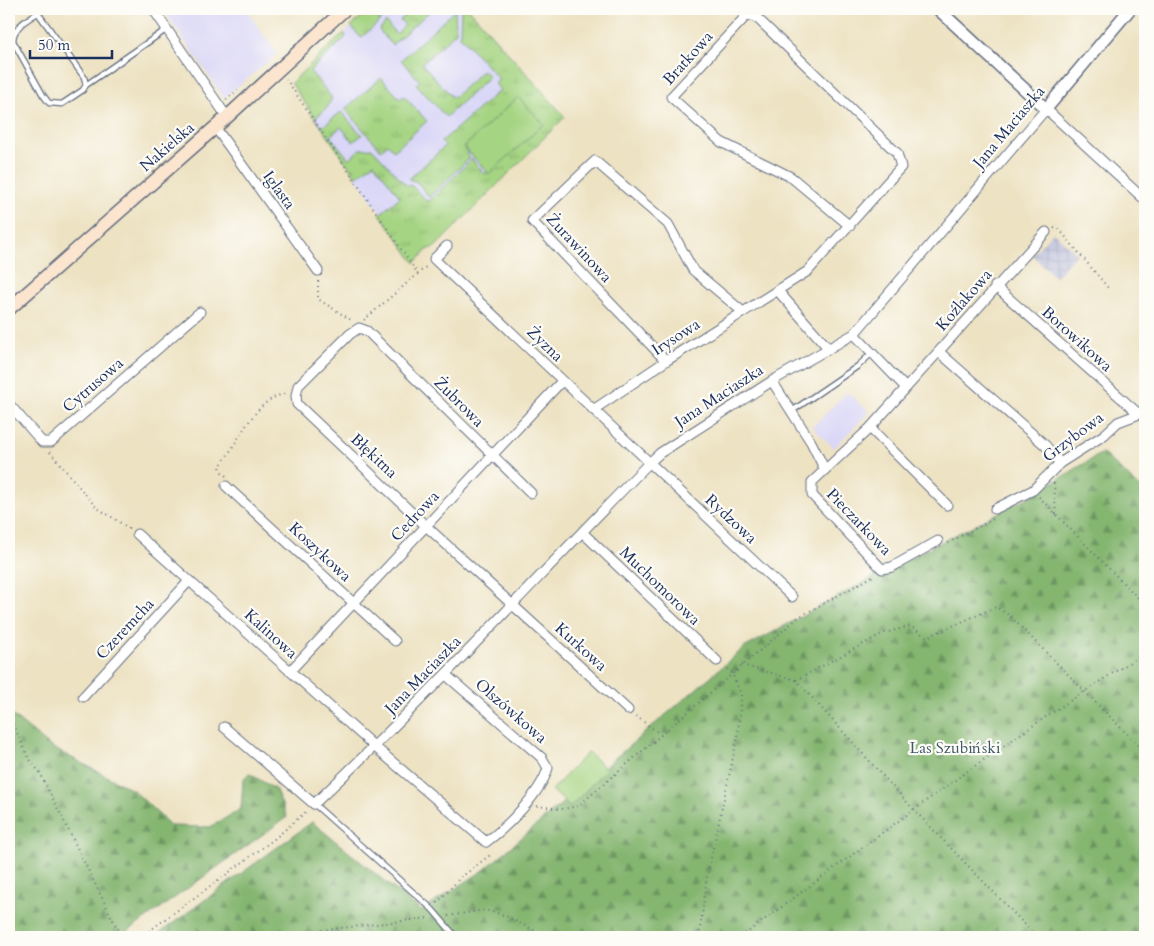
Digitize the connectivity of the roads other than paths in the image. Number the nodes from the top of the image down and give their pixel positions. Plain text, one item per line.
1 (44, 9) edge
2 (153, 9) edge
3 (345, 9) edge
4 (938, 9) edge
5 (1130, 9) edge
6 (38, 13) junction
7 (167, 29) junction
8 (86, 85) junction
9 (1046, 109) junction
10 (227, 117) junction
11 (215, 127) junction
12 (901, 167) joint
13 (1145, 200) edge
14 (850, 226) junction
15 (1046, 232) road end
16 (447, 246) dead end
17 (318, 271) road end
18 (995, 286) junction
19 (778, 291) junction
20 (9, 309) edge
21 (200, 312) dead end
22 (743, 312) junction
23 (854, 334) junction
24 (829, 349) junction
25 (939, 352) junction
26 (872, 353) junction
27 (666, 361) junction
28 (562, 380) junction
29 (772, 381) junction
30 (298, 386) joint
31 (905, 387) junction
32 (9, 404) edge
33 (593, 410) junction
34 (790, 412) junction
35 (1142, 412) edge
36 (870, 428) junction
37 (492, 456) junction
38 (649, 463) junction
39 (1057, 466) junction
40 (824, 468) junction
41 (226, 486) dead end
42 (531, 493) dead end
43 (812, 495) joint
44 (947, 505) dead end
45 (995, 508) dead end
46 (426, 526) junction
47 (582, 532) junction
48 (137, 534) road end
49 (935, 544) road end
50 (189, 581) junction
51 (792, 597) dead end
52 (354, 603) junction
53 (514, 606) junction
54 (394, 641) dead end
55 (717, 661) dead end
56 (290, 671) junction
57 (446, 675) junction
58 (82, 696) dead end
59 (628, 710) road end
60 (224, 727) dead end
61 (375, 747) junction
62 (314, 804) junction
63 (486, 842) joint
64 (456, 937) edge

1 - 6 lane
2 - 7 street
3 - 10 main road, Nakielska
4 - 9 street
5 - 9 street, Jana Maciaszka
6 - 8 lane
6 - 8 lane
7 - 8 lane
7 - 10 street
9 - 13 street
9 - 23 street, Jana Maciaszka
10 - 11 main road, Nakielska
11 - 17 street, Iglasta
11 - 20 main road, Nakielska
12 - 14 street, Irysowa
12 - 14 street, Bratkowa
14 - 19 street, Irysowa
15 - 18 street, Koźlakowa
16 - 28 street, Żyzna
18 - 25 street, Koźlakowa
18 - 35 street, Borowikowa
19 - 22 street, Irysowa
19 - 24 street
21 - 32 street, Cytrusowa
22 - 27 street, Irysowa
22 - 27 street, Żurawinowa
23 - 24 street, Jana Maciaszka
23 - 26 street
24 - 29 street, Jana Maciaszka
25 - 31 street, Koźlakowa
25 - 39 street
26 - 31 street
26 - 34 lane
27 - 33 street, Irysowa
28 - 33 street, Żyzna
28 - 37 street, Cedrowa
29 - 34 street
29 - 38 street, Jana Maciaszka
30 - 37 street, Żubrowa
30 - 46 street, Błękitna
31 - 36 street, Koźlakowa
33 - 38 street, Żyzna
34 - 40 street
35 - 39 street, Grzybowa
36 - 40 street, Koźlakowa
36 - 44 street
37 - 42 street, Żubrowa
37 - 46 street, Cedrowa
38 - 47 street, Jana Maciaszka
38 - 51 street, Rydzowa
39 - 45 street, Grzybowa
40 - 43 street, Koźlakowa
41 - 52 street, Koszykowa
43 - 49 street, Pieczarkowa
46 - 52 street, Cedrowa
46 - 53 street, Błękitna
47 - 53 street, Jana Maciaszka
47 - 55 street, Muchomorowa
48 - 50 street, Kalinowa
50 - 56 street, Kalinowa
50 - 58 street, Czeremcha
52 - 54 street, Koszykowa
52 - 56 street, Cedrowa
53 - 57 street, Jana Maciaszka
53 - 59 street, Kurkowa
56 - 61 street, Kalinowa
57 - 61 street, Jana Maciaszka
57 - 63 street, Olszówkowa
60 - 62 street
61 - 62 street, Jana Maciaszka
61 - 63 street, Kalinowa
62 - 64 lane

